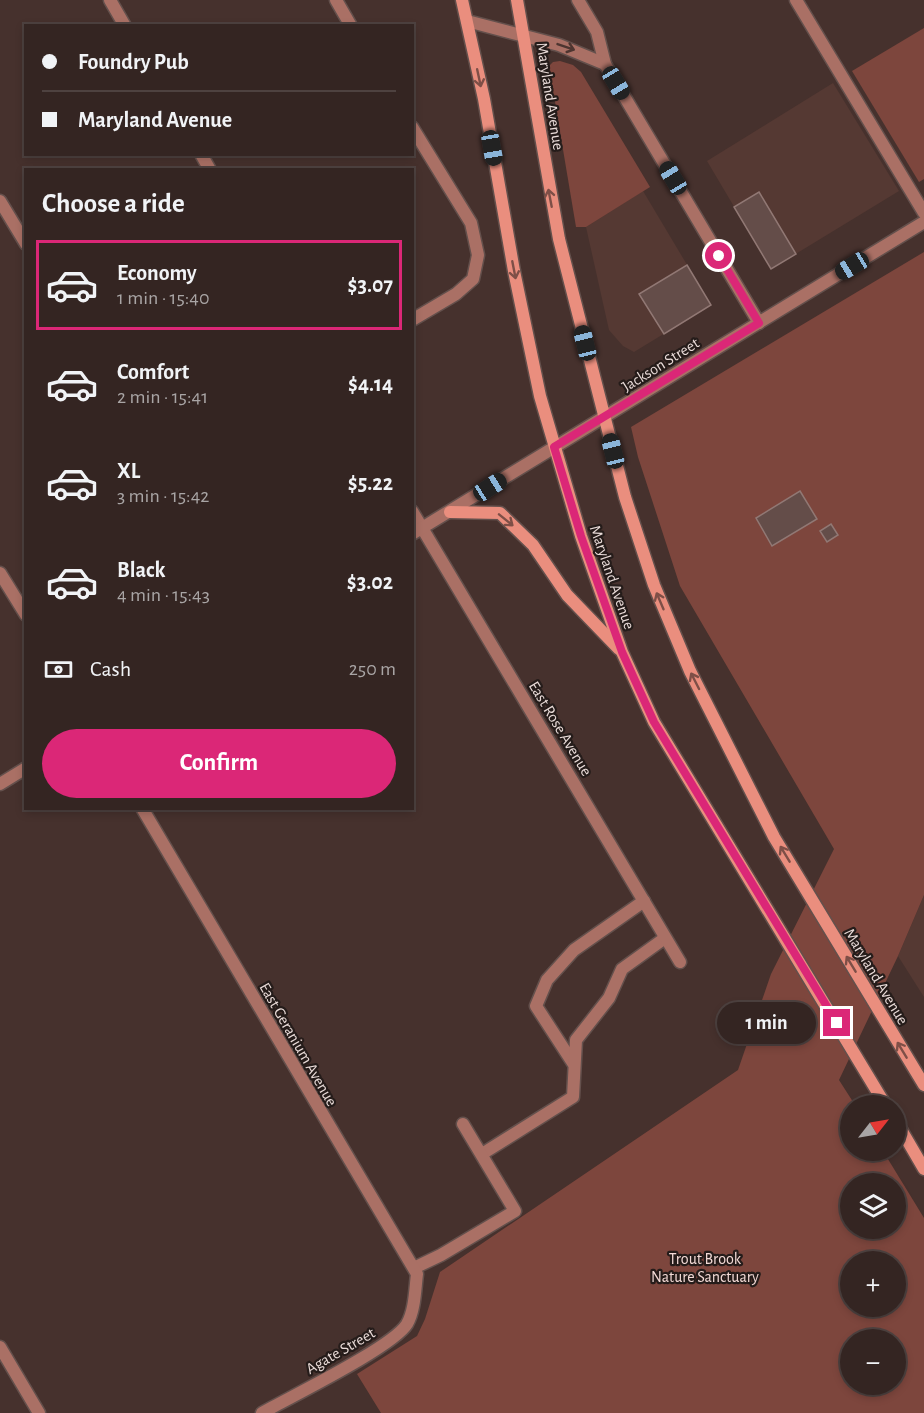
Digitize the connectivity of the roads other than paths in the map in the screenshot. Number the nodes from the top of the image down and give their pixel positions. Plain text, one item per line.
1 (110, 0) edge
2 (336, 0) edge
3 (462, 0) edge
4 (517, 0) edge
5 (578, 0) edge
6 (796, 0) edge
7 (467, 21) junction
8 (124, 24) edge
9 (350, 24) edge
10 (525, 36) junction
11 (605, 64) junction
12 (414, 130) edge
13 (0, 201) edge
14 (924, 213) edge
15 (924, 222) edge
16 (24, 241) edge
17 (414, 319) edge
18 (759, 323) junction
19 (604, 418) junction
20 (554, 447) junction
21 (450, 512) junction
22 (418, 531) edge
23 (0, 573) edge
24 (24, 612) edge
25 (622, 652) junction
26 (24, 769) edge
27 (0, 784) edge
28 (143, 810) edge
29 (644, 901) junction
30 (665, 938) junction
31 (680, 962) dead end
32 (573, 1063) junction
33 (924, 1085) edge
34 (880, 1095) edge
35 (464, 1124) dead end
36 (906, 1138) edge
37 (482, 1154) junction
38 (924, 1169) edge
39 (414, 1268) junction
40 (415, 1298) joint
41 (0, 1347) edge
42 (39, 1413) edge
43 (262, 1413) edge

1 - 8 street
2 - 9 street
3 - 7 main road, Maryland Avenue
4 - 10 main road, Maryland Avenue
5 - 11 street
6 - 14 street
7 - 10 street
7 -> 20 main road, Maryland Avenue
10 -> 11 street
19 -> 10 main road, Maryland Avenue
11 - 18 street
12 - 17 street
13 - 16 street
15 - 18 street, Jackson Street
18 - 19 street, Jackson Street
19 - 20 street, Jackson Street
33 -> 19 main road, Maryland Avenue
20 - 21 street, Jackson Street
20 - 25 main road, Maryland Avenue
21 - 22 street, Jackson Street
21 -> 25 main road
22 - 29 street, East Rose Avenue
23 - 24 street
25 - 34 main road, Maryland Avenue
26 - 27 street
28 - 39 street, East Geranium Avenue
29 - 30 street, East Rose Avenue
29 - 32 street
30 - 31 street, East Rose Avenue
30 - 32 street
32 - 37 street
35 - 37 street
36 - 38 main road
37 - 39 street
39 - 40 street, East Geranium Avenue
40 - 43 street, Agate Street
41 - 42 street

